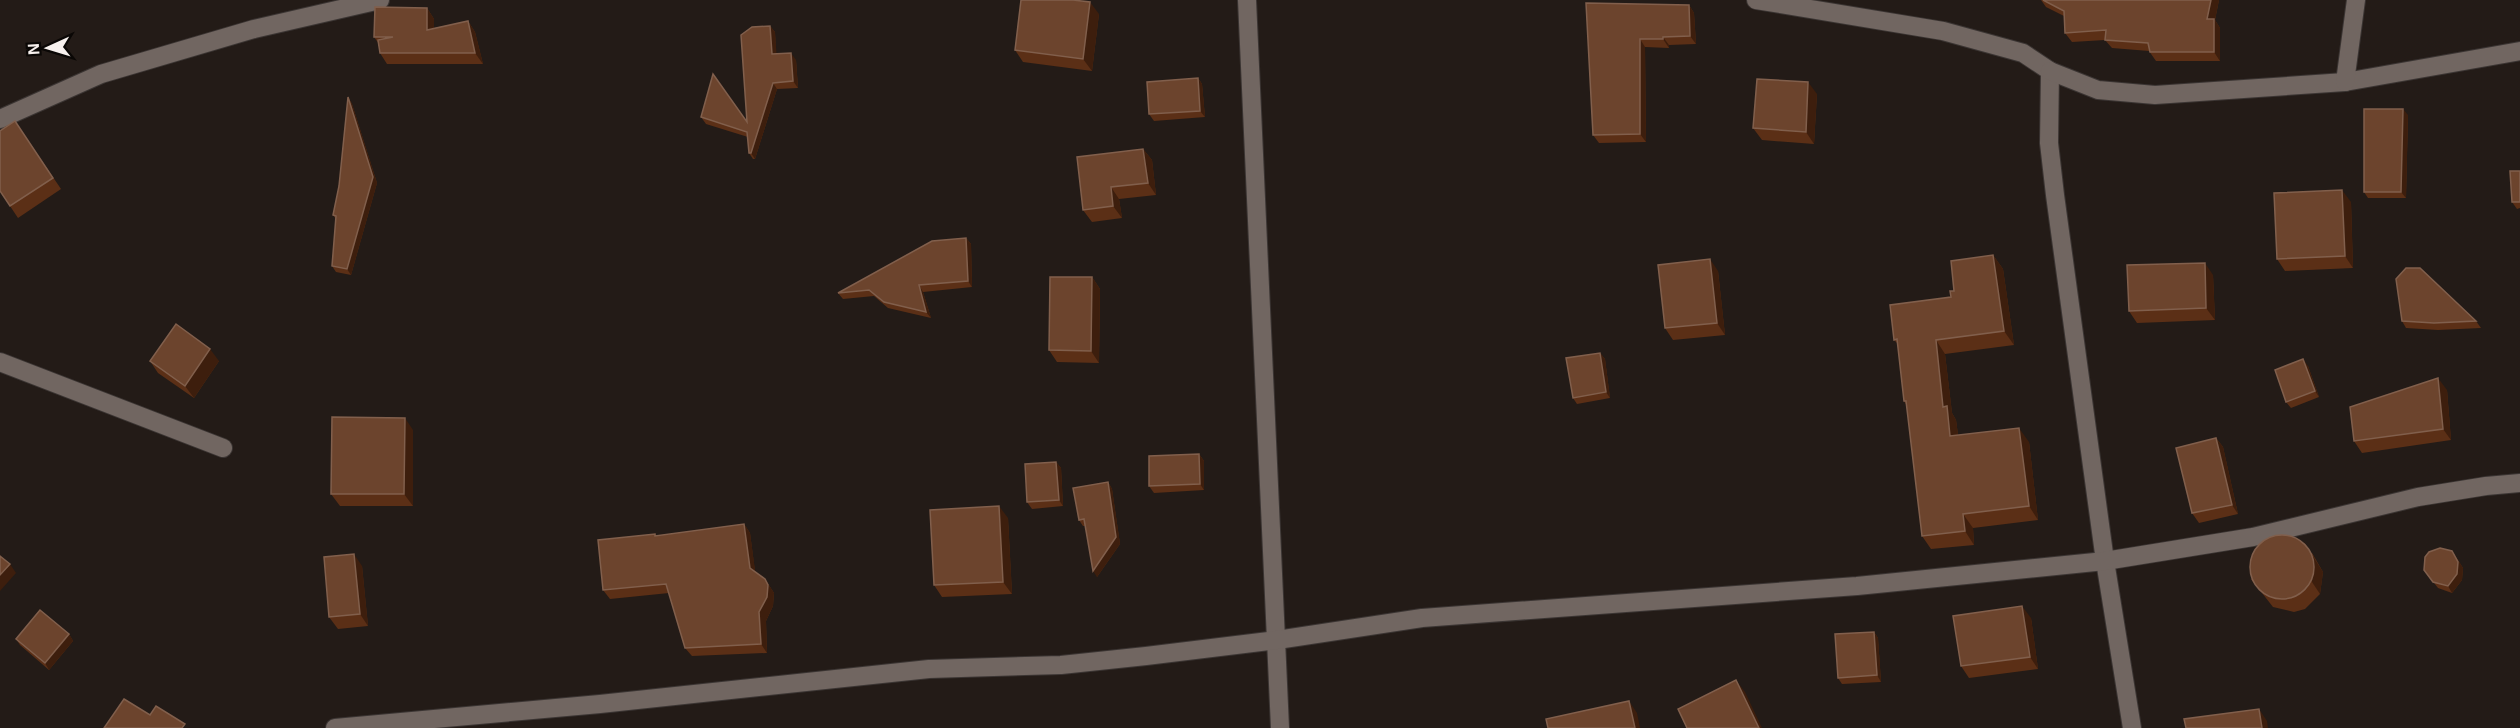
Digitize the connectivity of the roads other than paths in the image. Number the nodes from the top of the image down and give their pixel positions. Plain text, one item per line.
1 (380, 0) edge
2 (1247, 0) edge
3 (1756, 0) edge
4 (2356, 0) edge
5 (2520, 51) edge
6 (2050, 71) junction
7 (2345, 82) junction
8 (0, 119) edge
9 (0, 362) edge
10 (223, 448) dead end
11 (2520, 483) edge
12 (2105, 561) junction
13 (1277, 640) junction
14 (336, 728) edge
15 (1280, 728) edge
16 (2132, 728) edge

1 - 8 street
2 - 13 street
3 - 6 street
4 - 7 street
5 - 7 street
6 - 7 street
6 - 12 street
9 - 10 street
11 - 12 street
12 - 13 street
12 - 16 street
13 - 14 street
13 - 15 street

